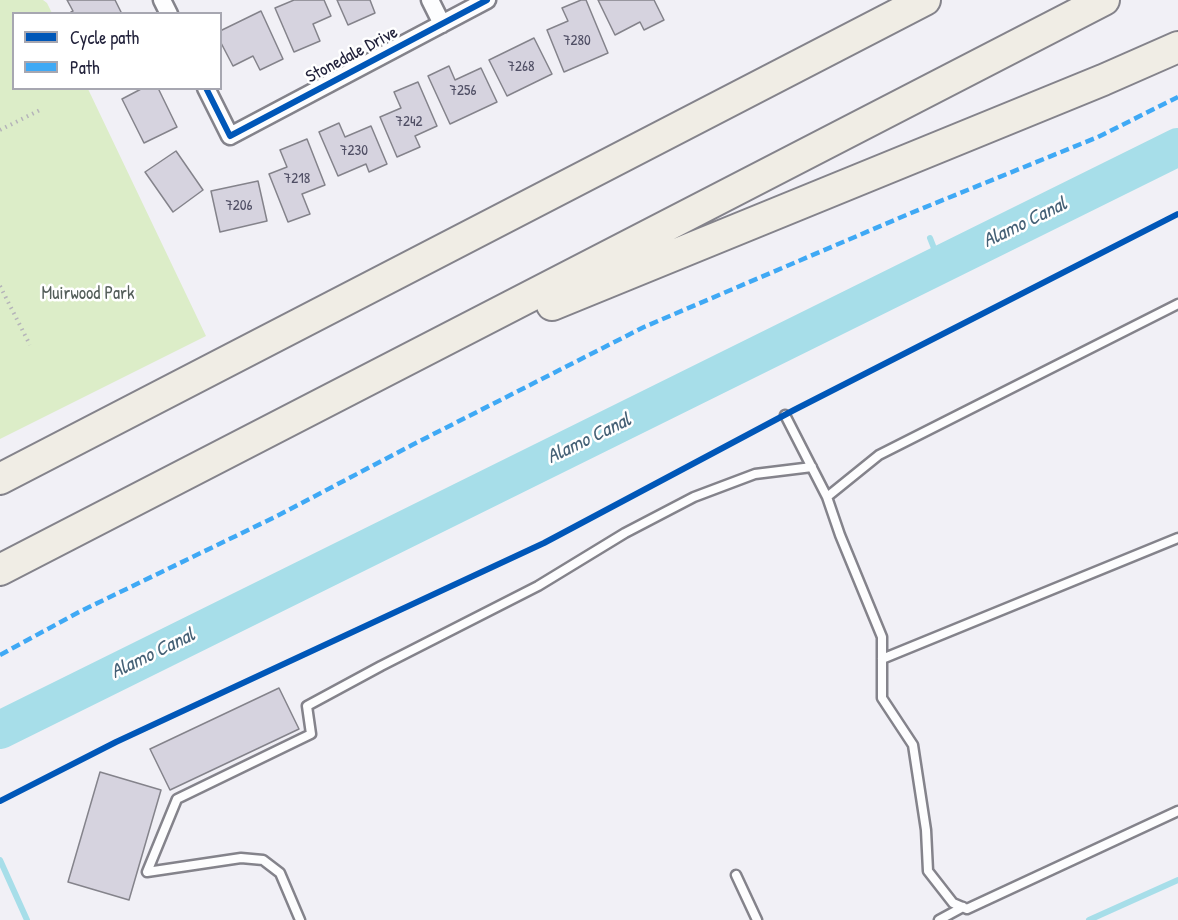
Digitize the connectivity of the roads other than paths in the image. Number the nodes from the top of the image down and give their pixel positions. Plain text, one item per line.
1 (430, 0) edge
2 (487, 0) edge
3 (925, 0) edge
4 (1104, 0) edge
5 (442, 24) junction
6 (1178, 47) edge
7 (207, 90) edge
8 (1178, 304) edge
9 (468, 329) junction
10 (785, 415) dead end
11 (812, 467) junction
12 (0, 479) edge
13 (827, 497) junction
14 (1178, 538) edge
15 (0, 570) edge
16 (882, 659) junction
17 (1178, 811) edge
18 (736, 875) dead end
19 (963, 907) junction
20 (300, 920) edge
21 (757, 920) edge
22 (939, 920) edge

1 - 5 street
2 - 5 street, Stonedale Drive
3 - 12 highway
4 - 9 highway
5 - 7 street, Stonedale Drive
6 - 9 highway
8 - 13 lane
9 - 15 highway
10 - 11 lane
11 - 13 lane
11 - 20 lane
13 - 16 lane
14 - 16 lane
16 - 19 lane
17 - 19 lane
18 - 21 lane
19 - 22 lane

